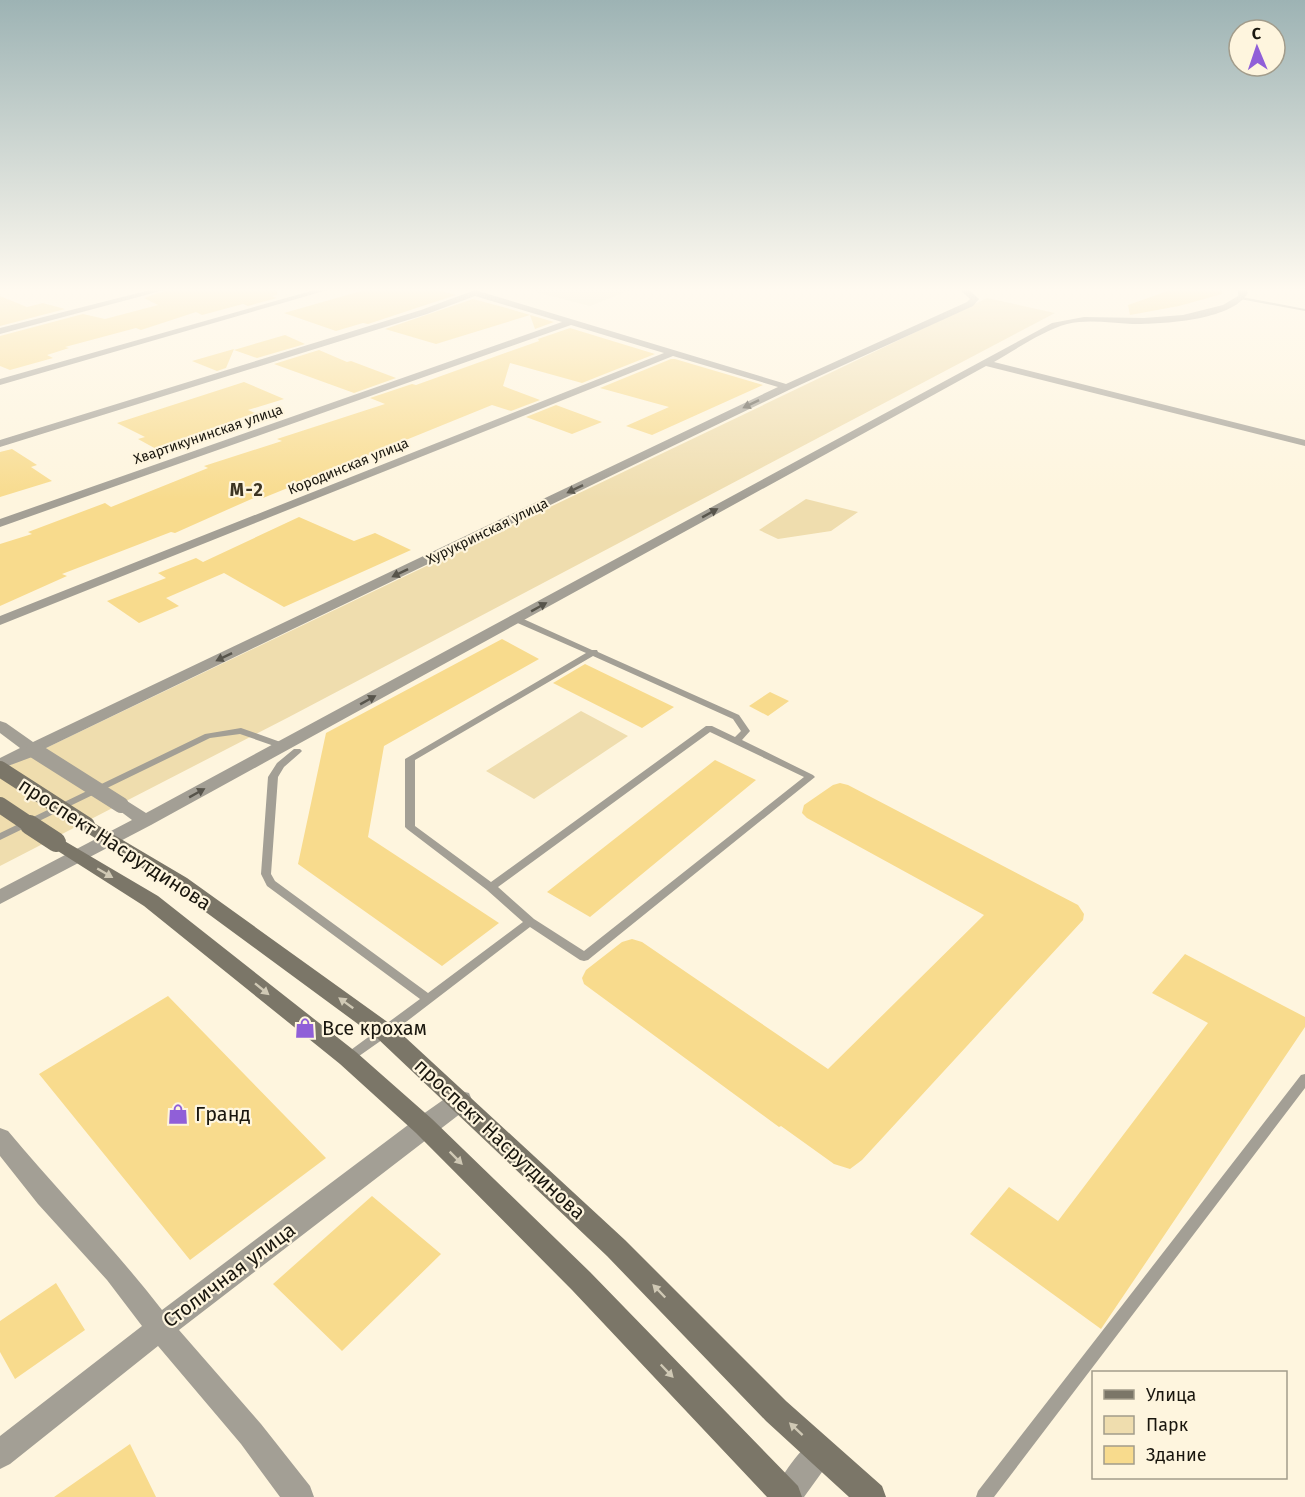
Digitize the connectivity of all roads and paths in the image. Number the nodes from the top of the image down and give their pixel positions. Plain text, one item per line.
1 (81, 359) edge
2 (273, 359) edge
3 (467, 359) edge
4 (657, 359) edge
5 (696, 359) edge
6 (849, 359) edge
7 (993, 359) edge
8 (985, 363) junction
9 (0, 382) edge
10 (787, 387) junction
11 (1305, 443) edge
12 (0, 444) edge
13 (0, 523) edge
14 (516, 619) junction
15 (0, 621) edge
16 (594, 652) junction
17 (0, 726) edge
18 (736, 741) junction
19 (283, 746) junction
20 (33, 749) junction
21 (297, 751) dead end
22 (0, 764) edge
23 (0, 769) edge
24 (0, 805) edge
25 (145, 821) junction
26 (0, 837) edge
27 (110, 840) junction
28 (77, 857) junction
29 (491, 887) junction
30 (0, 897) edge
31 (530, 922) junction
32 (428, 999) junction
33 (386, 1032) junction
34 (348, 1058) junction
35 (1305, 1079) edge
36 (461, 1100) junction
37 (424, 1126) junction
38 (0, 1138) edge
39 (160, 1328) junction
40 (820, 1451) junction
41 (0, 1454) edge
42 (298, 1497) edge
43 (787, 1497) edge
44 (871, 1497) edge
45 (984, 1497) edge

1 - 9 street
2 - 12 street
3 - 13 street, Хвартикунинская улица
4 - 15 street, Кородинская улица
5 - 10 street
6 - 10 street, Хурукринская улица
7 - 8 street
8 - 11 street
14 -> 8 street
10 -> 20 street, Хурукринская улица
14 - 16 lane
19 -> 14 street
16 - 18 lane
16 - 29 lane
17 - 20 street
18 - 29 lane
18 - 31 lane
25 -> 19 street
19 - 26 lane
20 - 22 street, Хурукринская улица
20 - 25 street, bridge
21 - 32 lane
23 - 27 main road, проспект Насрутдинова, bridge
24 - 28 main road, проспект Насрутдинова, bridge
25 - 27 street
27 - 28 street
33 -> 27 main road, проспект Насрутдинова
28 - 30 street
28 -> 34 main road, проспект Насрутдинова
29 - 31 lane
31 - 32 lane
32 - 33 lane
33 - 34 lane
33 - 36 main road, проспект Насрутдинова
34 - 37 main road, проспект Насрутдинова
35 - 45 lane
36 - 37 street, Столичная улица
40 -> 36 main road, проспект Насрутдинова
37 - 39 street, Столичная улица
37 -> 43 main road, проспект Насрутдинова
38 - 39 street
39 - 41 street, Столичная улица
39 - 42 street
40 - 43 street
40 - 44 main road, проспект Насрутдинова

